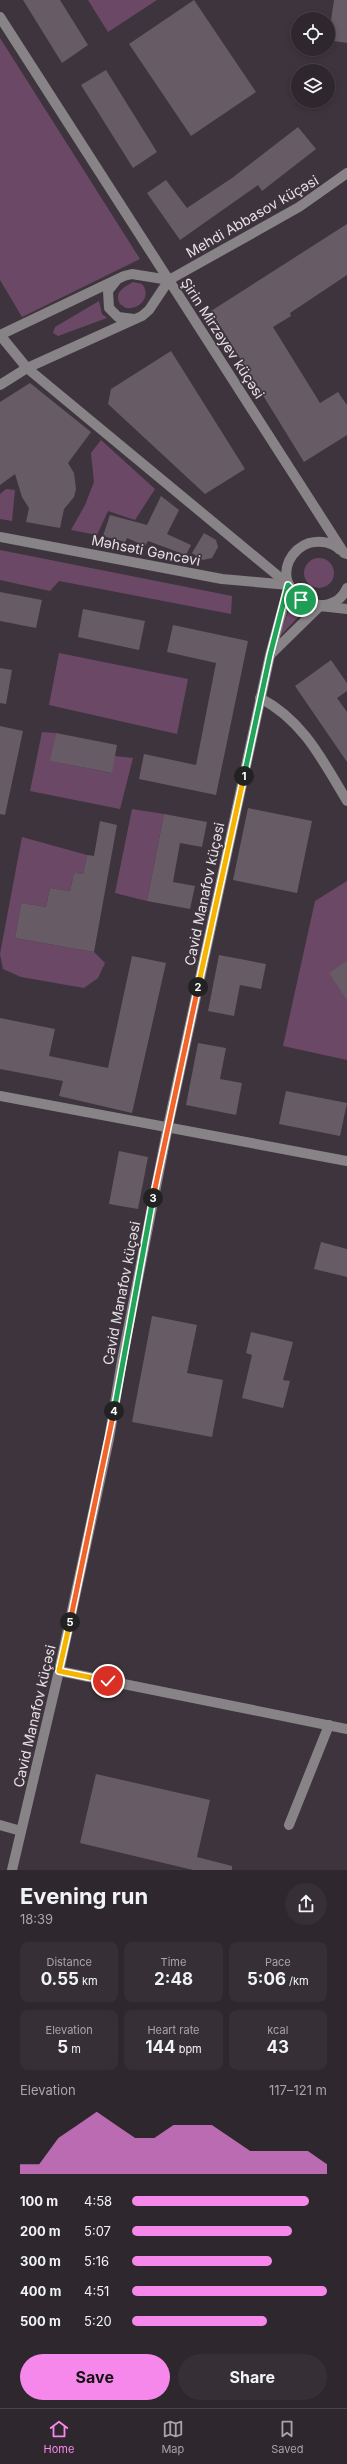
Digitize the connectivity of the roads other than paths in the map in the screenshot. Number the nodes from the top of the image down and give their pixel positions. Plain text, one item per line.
1 (0, 17) edge
2 (347, 173) edge
3 (117, 279) junction
4 (169, 280) junction
5 (134, 319) junction
6 (0, 335) edge
7 (27, 368) junction
8 (0, 385) edge
9 (0, 537) edge
10 (346, 555) edge
11 (288, 585) junction
12 (347, 588) edge
13 (320, 606) junction
14 (347, 609) edge
15 (270, 655) junction
16 (260, 698) junction
17 (347, 801) edge
18 (0, 1096) edge
19 (168, 1126) junction
20 (347, 1161) edge
21 (59, 1671) junction
22 (329, 1725) junction
23 (347, 1728) edge
24 (0, 1825) edge
25 (289, 1825) dead end
26 (21, 1831) junction
27 (12, 1870) edge

1 - 4 street, Şirin Mirzəyev küçəsi
2 - 4 street, Mehdi Abbasov küçəsi
3 - 4 street
3 - 5 street
3 - 6 street
4 - 5 street, Mehdi Abbasov küçəsi
4 - 10 street, Şirin Mirzəyev küçəsi
5 - 7 street, Mehdi Abbasov küçəsi
6 - 7 street
7 - 8 street, Mehdi Abbasov küçəsi
7 - 11 street
9 - 11 street, Məhsəti Gəncəvi
10 - 11 street, Cavid Manafov küçəsi
11 - 13 street
11 - 15 street, Cavid Manafov küçəsi
12 - 13 street
13 - 14 street
13 - 15 street
15 - 16 street, Cavid Manafov küçəsi
16 - 17 street
16 - 19 street, Cavid Manafov küçəsi
18 - 19 street
19 - 20 street
19 - 21 street, Cavid Manafov küçəsi
21 - 22 street
21 - 26 street, Cavid Manafov küçəsi
22 - 23 street
22 - 25 street
24 - 26 street
26 - 27 street, Cavid Manafov küçəsi

